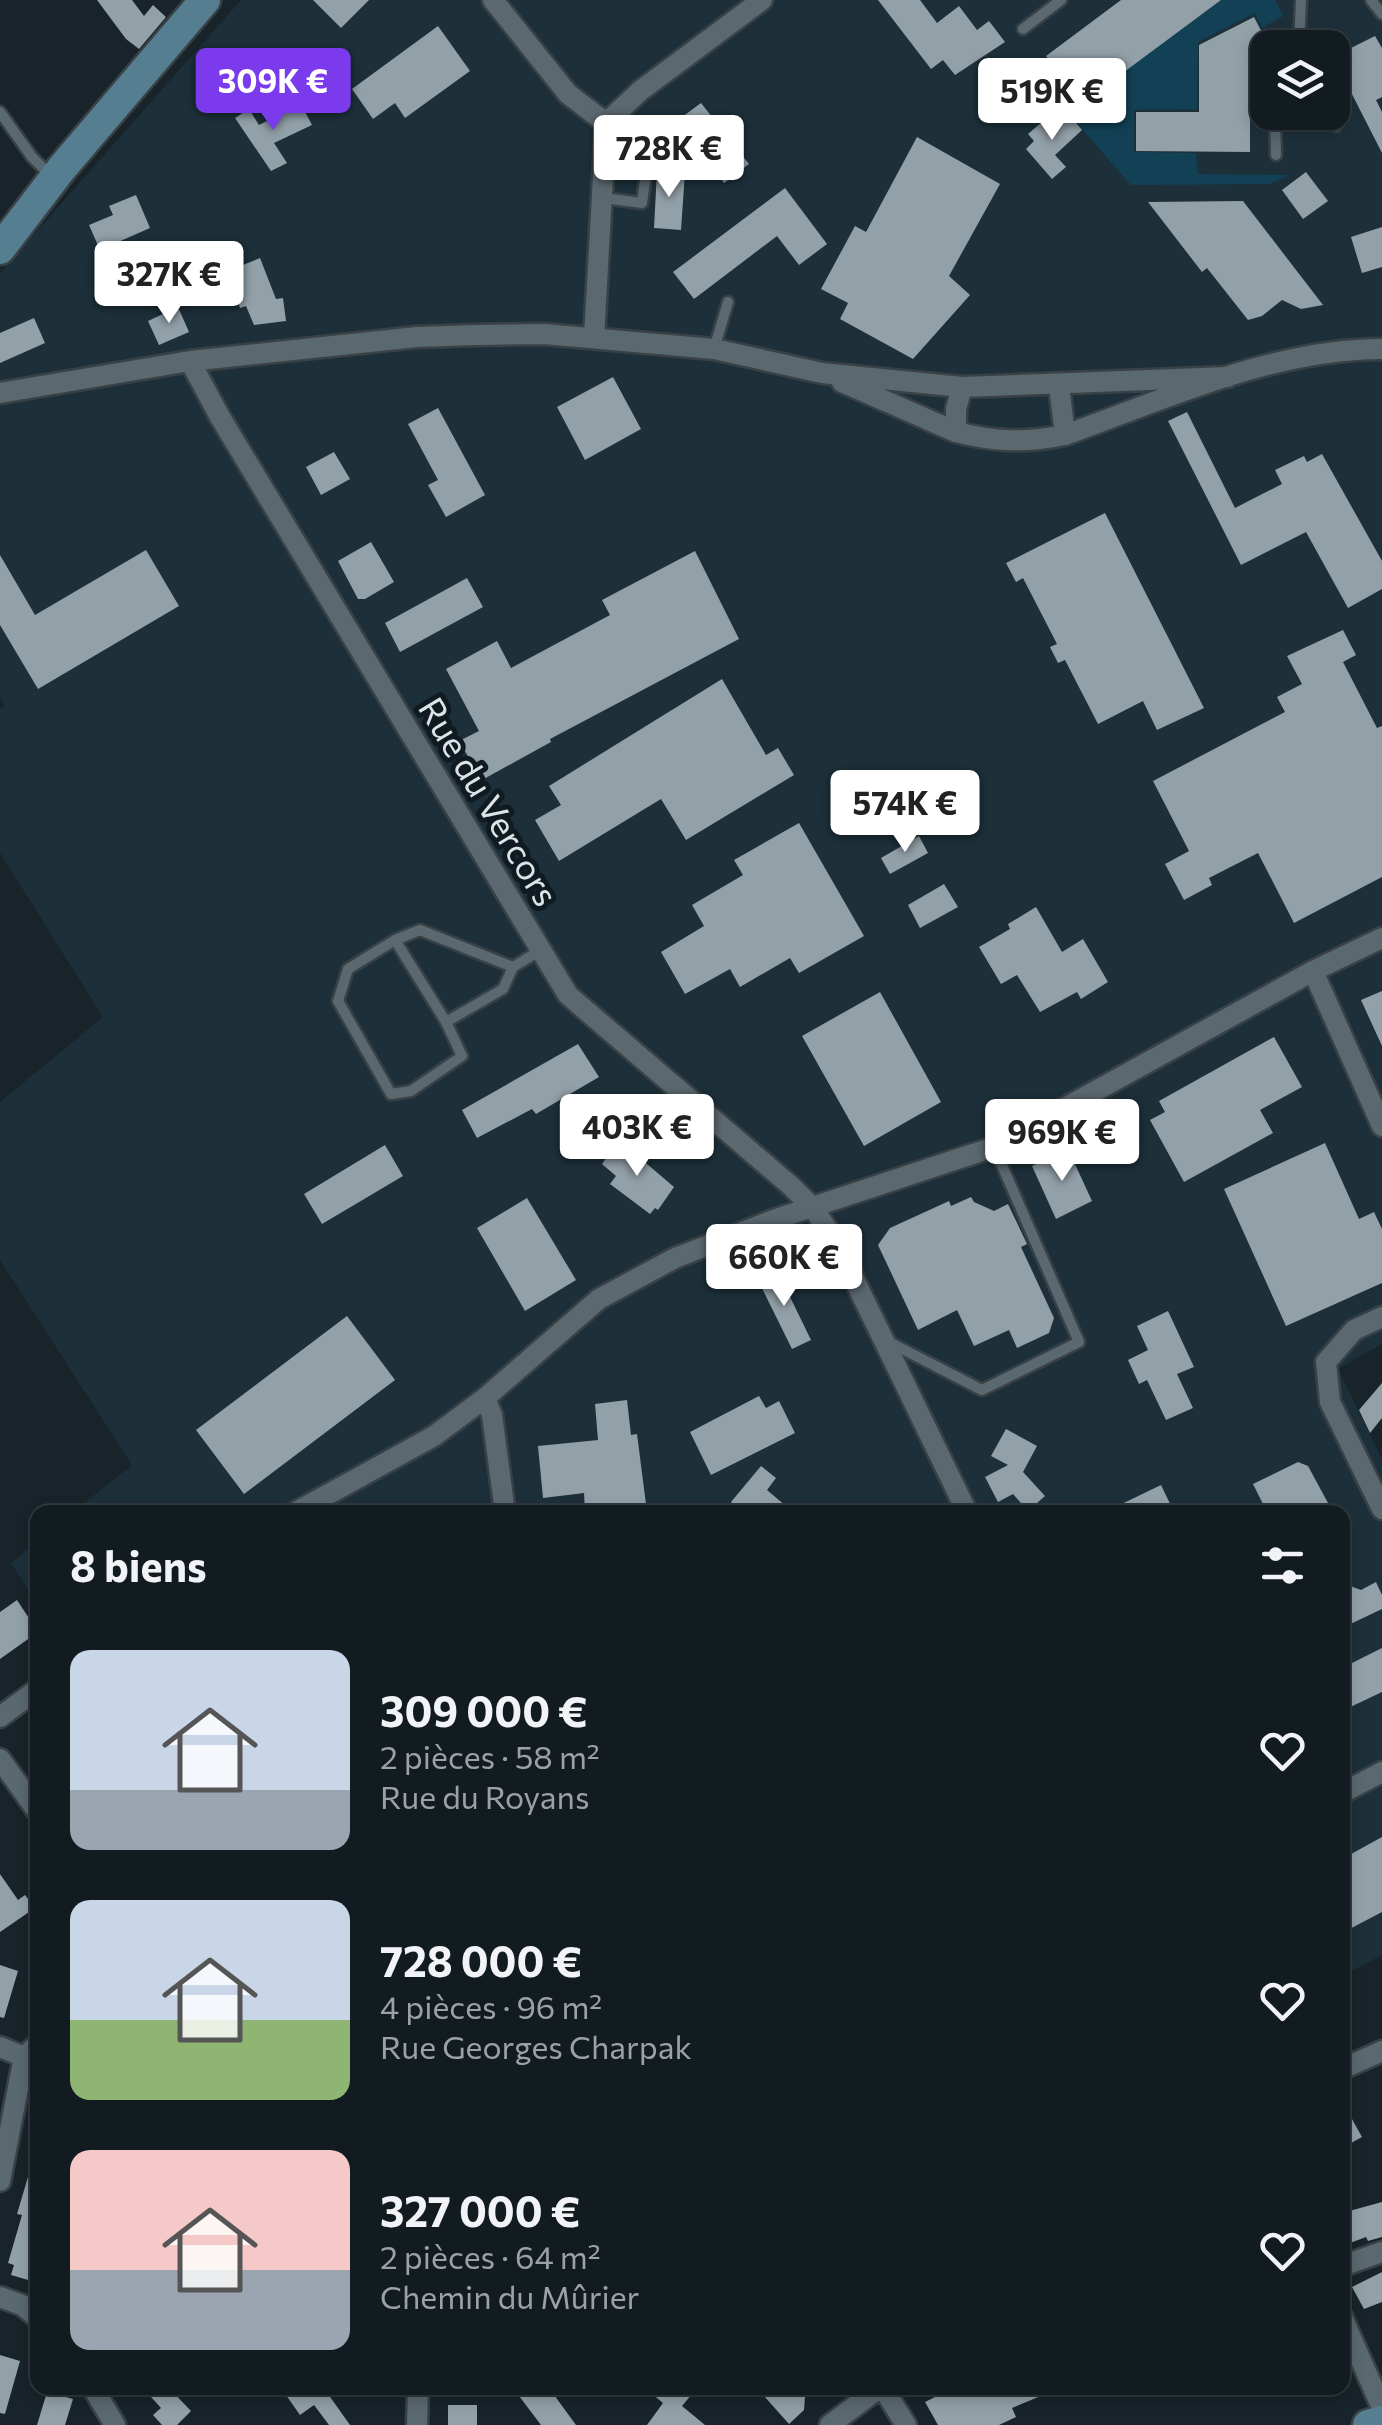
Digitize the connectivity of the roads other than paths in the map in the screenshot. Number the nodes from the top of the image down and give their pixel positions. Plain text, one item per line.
1 (204, 0) edge
2 (494, 0) edge
3 (762, 0) edge
4 (1061, 0) edge
5 (1301, 0) edge
6 (1371, 0) edge
7 (1382, 14) edge
8 (1023, 29) dead end
9 (1299, 30) edge
10 (0, 112) edge
11 (606, 123) junction
12 (1275, 130) edge
13 (669, 134) dead end
14 (1276, 155) dead end
15 (54, 178) junction
16 (603, 198) junction
17 (0, 248) edge
18 (728, 302) dead end
19 (594, 338) junction
20 (714, 349) junction
21 (1382, 349) edge
22 (190, 361) junction
23 (822, 373) junction
24 (1228, 377) junction
25 (1058, 386) junction
26 (962, 388) junction
27 (0, 393) edge
28 (956, 432) junction
29 (1064, 435) junction
30 (1382, 938) edge
31 (395, 940) junction
32 (539, 950) junction
33 (512, 967) junction
34 (1313, 972) junction
35 (446, 1022) junction
36 (1382, 1126) edge
37 (994, 1146) junction
38 (813, 1208) junction
39 (1382, 1317) edge
40 (884, 1340) junction
41 (485, 1398) junction
42 (309, 1505) edge
43 (504, 1505) edge
44 (963, 1505) edge
45 (1382, 1509) edge
46 (30, 1695) edge
47 (0, 1716) edge
48 (0, 1759) edge
49 (1382, 1772) edge
50 (1350, 1790) edge
51 (30, 1801) edge
52 (0, 2047) edge
53 (30, 2050) edge
54 (1382, 2052) edge
55 (30, 2054) edge
56 (1350, 2066) edge
57 (0, 2181) edge
58 (1382, 2252) edge
59 (1350, 2263) edge
60 (0, 2297) edge
61 (30, 2312) edge
62 (1350, 2335) edge
63 (97, 2395) edge
64 (418, 2395) edge
65 (871, 2395) edge
66 (886, 2395) edge
67 (1382, 2408) edge
68 (1382, 2421) edge
69 (114, 2425) edge
70 (417, 2425) edge
71 (830, 2425) edge
72 (906, 2425) edge
73 (1368, 2425) edge

1 - 15 street
2 - 11 street
3 - 11 street
4 - 8 lane
5 - 9 lane
6 - 7 lane
10 - 15 lane
11 - 16 street
12 - 14 lane
13 - 16 lane
15 - 17 street
16 - 19 street
18 - 20 lane
19 - 20 street
19 - 22 street
20 - 23 street
21 - 24 street
22 - 27 street
22 - 32 street, Rue du Vercors
23 - 26 street
23 - 28 street
24 - 25 street
24 - 29 street
25 - 26 street
25 - 29 street
26 - 28 street
28 - 29 street
30 - 34 street
31 - 33 lane
31 - 35 lane
31 - 35 lane
32 - 33 lane
32 - 38 street, Rue du Vercors
33 - 35 lane
34 - 36 street
34 - 37 street
37 - 38 street
37 - 40 lane
38 - 40 street, Rue du Vercors
38 - 41 street
39 - 45 street
40 - 44 street, Rue du Vercors
41 - 42 street
41 - 43 street
46 - 47 street
48 - 51 street
49 - 50 street
52 - 53 street
54 - 56 street
55 - 57 street
58 - 59 street
60 - 61 street
62 - 67 street
63 - 69 street
64 - 70 street
65 - 71 street
66 - 72 street
68 - 73 street

